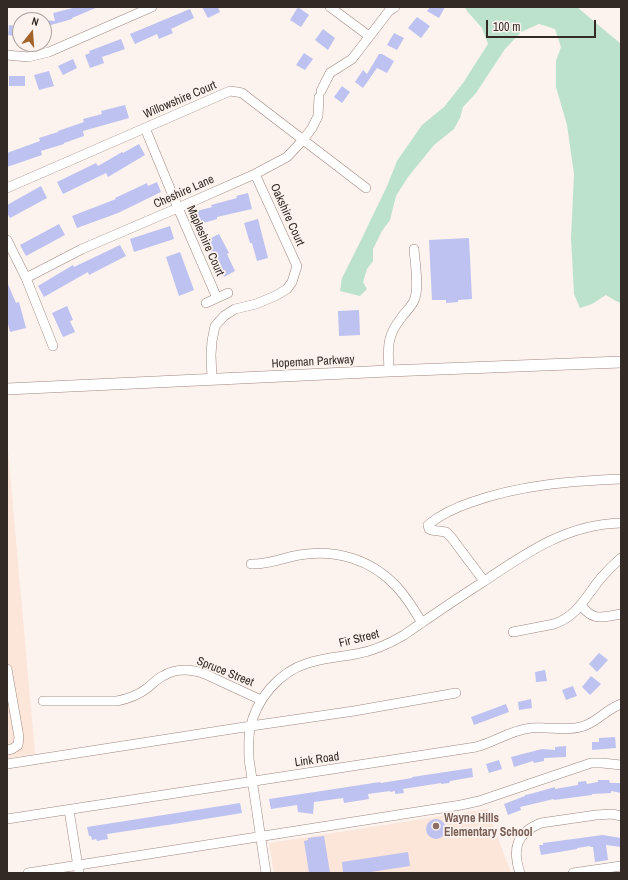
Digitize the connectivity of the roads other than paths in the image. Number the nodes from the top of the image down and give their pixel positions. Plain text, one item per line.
1 (152, 7) edge
2 (330, 7) edge
3 (395, 7) edge
4 (369, 36) junction
5 (7, 55) edge
6 (144, 128) junction
7 (303, 140) junction
8 (255, 174) junction
9 (7, 188) edge
10 (366, 188) dead end
11 (178, 208) junction
12 (7, 240) edge
13 (414, 249) dead end
14 (26, 278) junction
15 (228, 293) dead end
16 (217, 298) junction
17 (206, 303) dead end
18 (53, 346) dead end
19 (621, 362) edge
20 (389, 371) junction
21 (212, 379) junction
22 (7, 389) edge
23 (621, 479) edge
24 (621, 523) edge
25 (621, 558) edge
26 (251, 564) dead end
27 (484, 581) junction
28 (581, 605) junction
29 (621, 614) edge
30 (422, 623) junction
31 (513, 632) dead end
32 (7, 669) edge
33 (456, 693) dead end
34 (262, 700) junction
35 (43, 701) dead end
36 (621, 704) edge
37 (251, 726) junction
38 (7, 750) edge
39 (7, 764) edge
40 (621, 765) edge
41 (252, 782) junction
42 (69, 810) junction
43 (621, 816) edge
44 (7, 819) edge
45 (260, 837) junction
46 (621, 866) edge
47 (78, 869) edge
48 (585, 872) edge
49 (28, 873) edge
50 (266, 873) edge
51 (520, 873) edge
52 (573, 873) edge

1 - 5 street
2 - 4 street
3 - 4 street
4 - 7 street, Cheshire Lane
6 - 7 street, Willowshire Court
6 - 9 street, Willowshire Court
6 - 11 street, Mapleshire Court
7 - 8 street, Cheshire Lane
7 - 10 street, Willowshire Court
8 - 11 street, Cheshire Lane
8 - 21 street, Oakshire Court
11 - 14 street, Cheshire Lane
11 - 16 street, Mapleshire Court
12 - 14 street
13 - 20 street
14 - 18 street
15 - 16 street
16 - 17 street
19 - 20 main road, Hopeman Parkway
20 - 21 main road, Hopeman Parkway
21 - 22 main road, Hopeman Parkway
23 - 27 street
24 - 27 street, Fir Street
25 - 28 street
26 - 30 street
27 - 30 street, Fir Street
28 - 29 street
28 - 31 street
30 - 34 street, Fir Street
32 - 38 street
33 - 37 street
34 - 35 street, Spruce Street
34 - 37 street, Fir Street
36 - 41 street, Link Road
37 - 39 street
37 - 41 street, Fir Street
40 - 45 street
41 - 42 street, Link Road
41 - 45 street, Fir Street
42 - 44 street, Link Road
42 - 47 street
43 - 51 street
45 - 47 street
45 - 50 street, Fir Street
46 - 48 street
47 - 49 street
48 - 52 street

